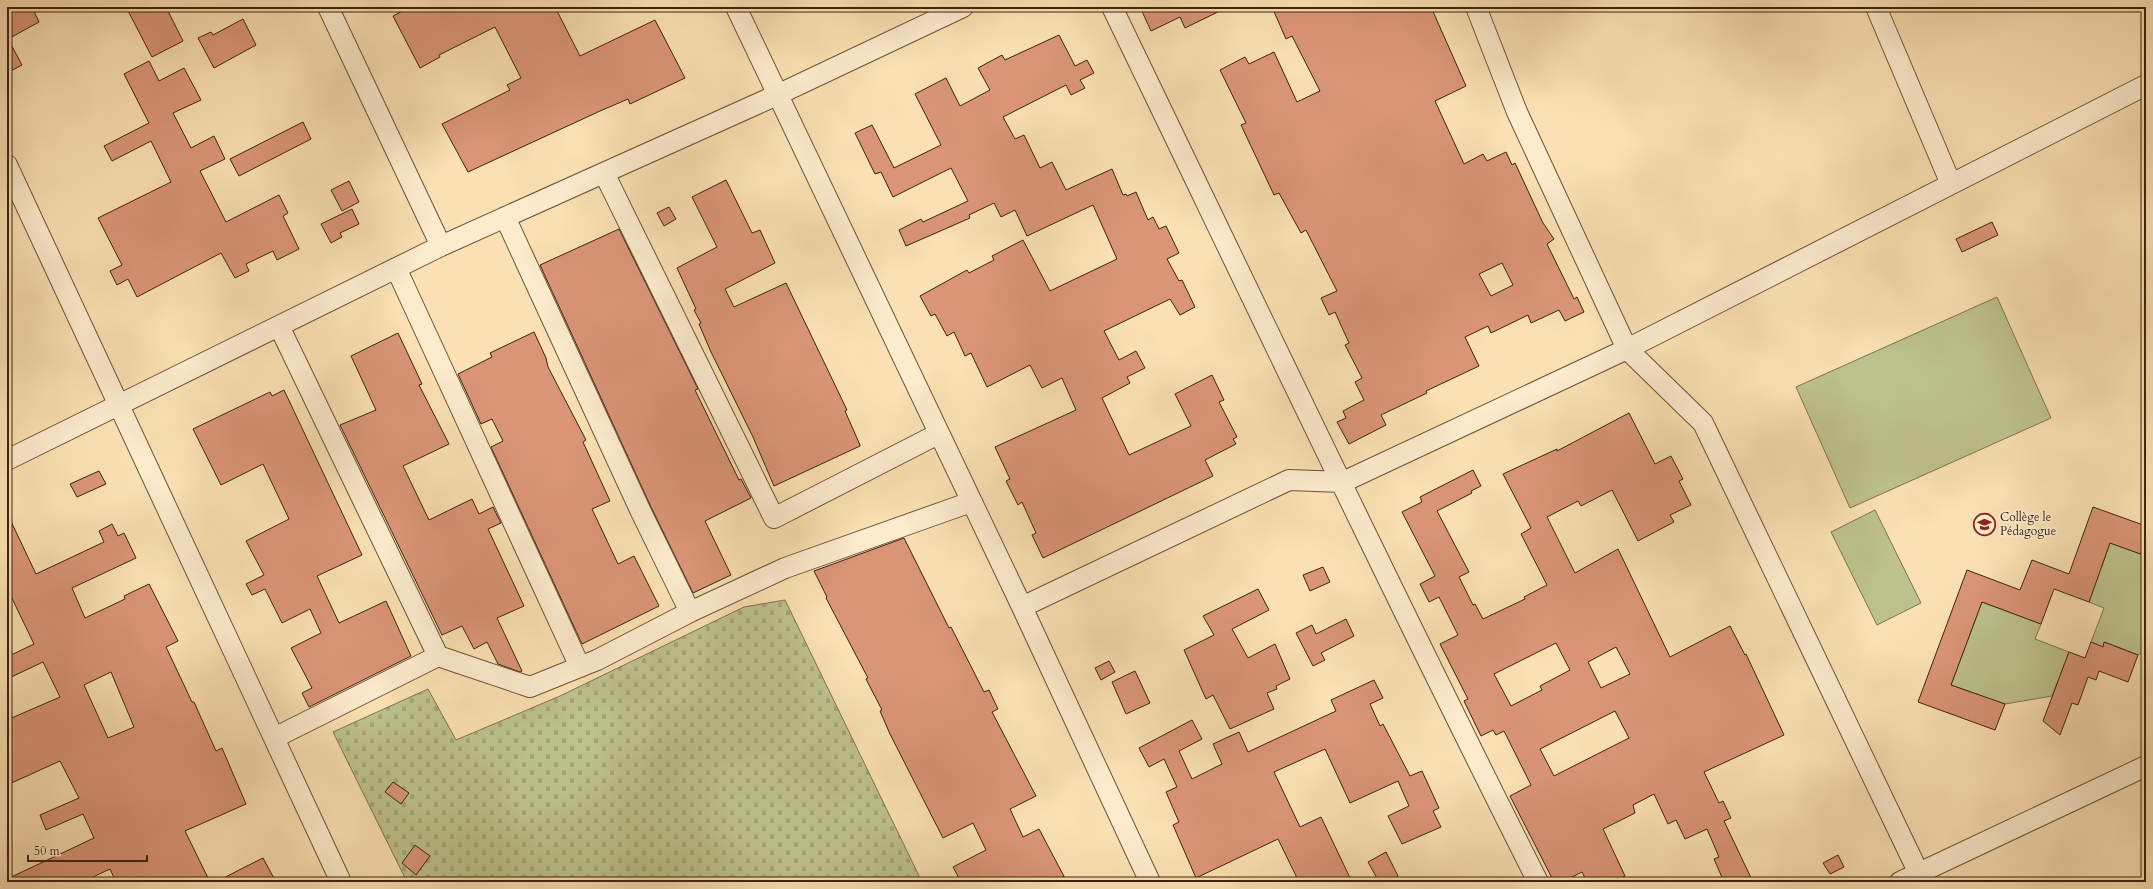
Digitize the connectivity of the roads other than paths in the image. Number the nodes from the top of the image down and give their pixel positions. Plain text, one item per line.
1 (328, 7) edge
2 (736, 7) edge
3 (962, 7) edge
4 (1112, 7) edge
5 (1476, 7) edge
6 (1876, 7) edge
7 (2146, 85) edge
8 (777, 95) junction
9 (7, 165) edge
10 (604, 173) junction
11 (1951, 184) junction
12 (505, 218) junction
13 (441, 246) junction
14 (396, 268) junction
15 (279, 326) junction
16 (1627, 349) junction
17 (119, 405) junction
18 (938, 434) junction
19 (7, 460) edge
20 (1342, 482) junction
21 (971, 502) junction
22 (1022, 607) junction
23 (690, 612) junction
24 (438, 656) junction
25 (580, 667) junction
26 (274, 738) junction
27 (2146, 766) edge
28 (1921, 878) edge
29 (341, 882) edge
30 (1150, 882) edge
31 (1538, 882) edge
32 (1900, 882) edge

1 - 13 street
2 - 8 street
3 - 8 street
4 - 20 street
5 - 16 street
6 - 11 street
7 - 11 street
8 - 10 street
8 - 18 street
9 - 17 street
10 - 12 street
10 - 18 street
11 - 16 street
12 - 13 street
12 - 23 street
13 - 14 street
14 - 15 street
14 - 25 street
15 - 17 street
15 - 24 street
16 - 20 street
16 - 28 street
17 - 19 street
17 - 26 street
18 - 21 street
20 - 22 street
20 - 31 street
21 - 22 street
21 - 23 street
22 - 30 street
23 - 25 street
24 - 25 street
24 - 26 street
26 - 29 street
27 - 28 street
28 - 32 street

